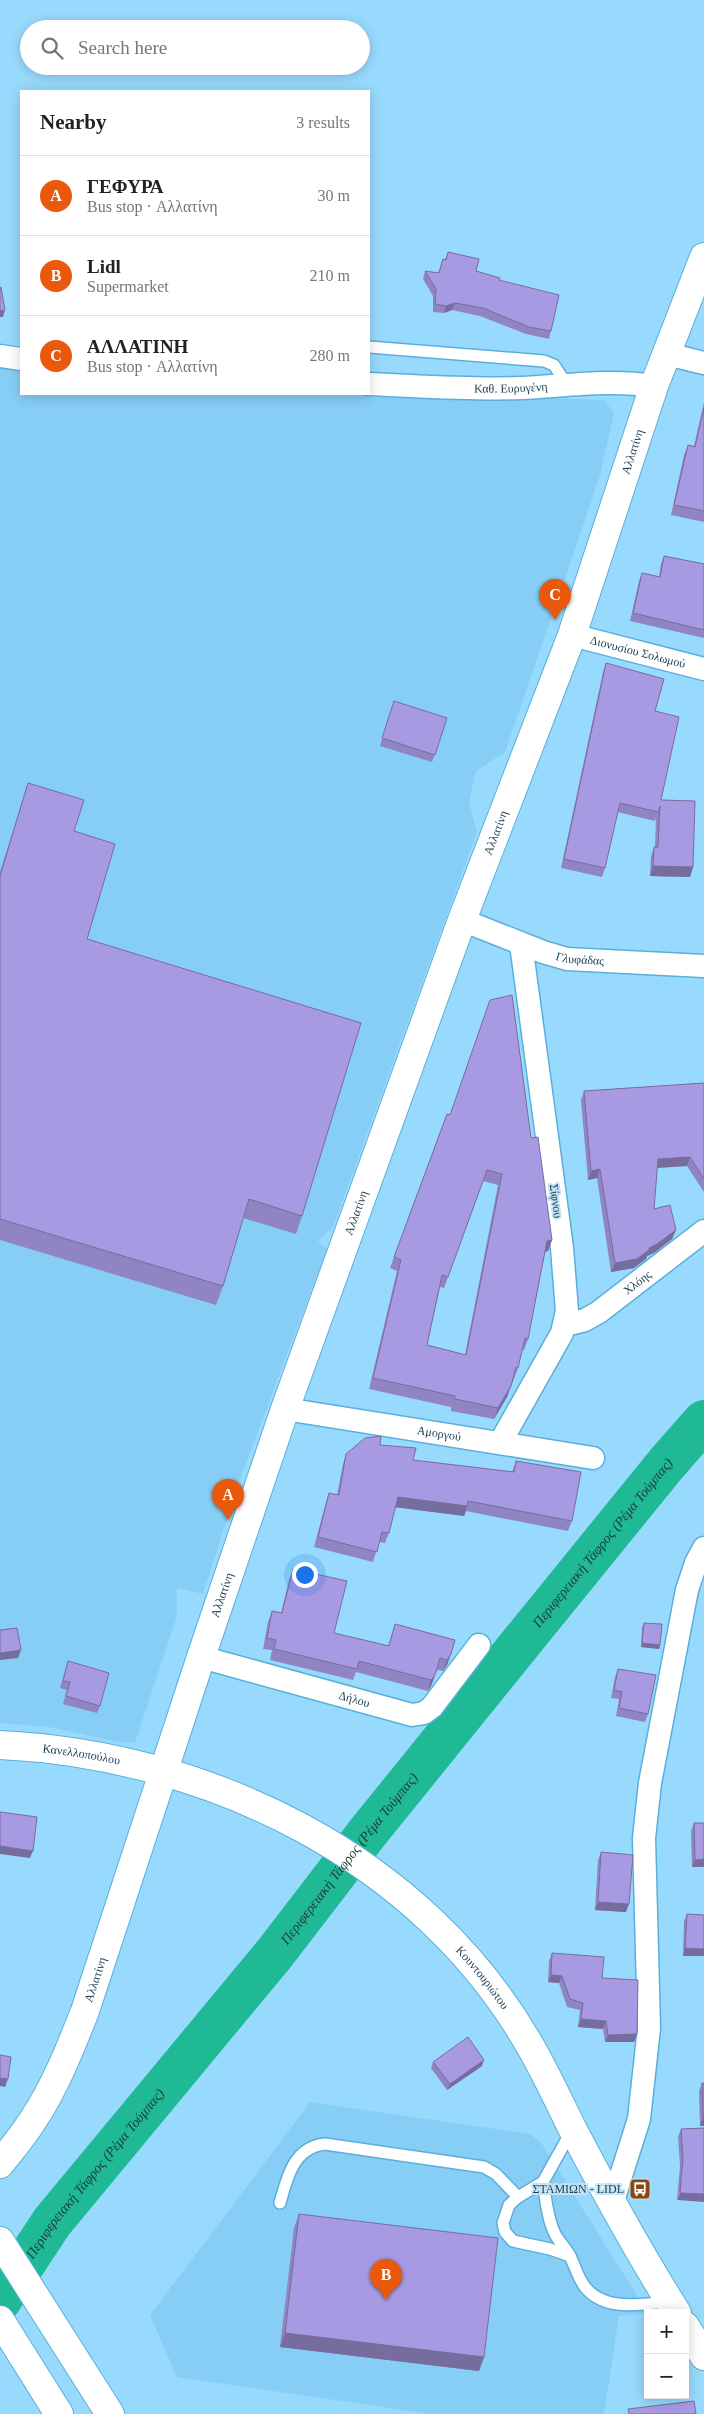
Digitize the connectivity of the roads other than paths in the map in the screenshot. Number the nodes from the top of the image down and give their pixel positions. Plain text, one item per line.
1 (704, 257) edge
2 (370, 347) edge
3 (666, 354) junction
4 (0, 356) edge
5 (20, 359) edge
6 (704, 363) edge
7 (370, 384) edge
8 (567, 385) junction
9 (654, 386) junction
10 (572, 635) junction
11 (704, 669) edge
12 (462, 920) junction
13 (521, 944) junction
14 (704, 966) edge
15 (704, 1231) edge
16 (565, 1325) junction
17 (285, 1409) junction
18 (500, 1443) junction
19 (592, 1458) dead end
20 (704, 1548) edge
21 (479, 1645) dead end
22 (200, 1657) junction
23 (0, 1745) edge
24 (164, 1772) junction
25 (572, 2128) junction
26 (0, 2164) edge
27 (543, 2182) junction
28 (518, 2196) junction
29 (280, 2203) dead end
30 (612, 2204) junction
31 (0, 2241) edge
32 (570, 2256) junction
33 (673, 2307) edge
34 (0, 2320) edge
35 (689, 2332) edge
36 (704, 2356) edge
37 (54, 2407) edge
38 (110, 2414) edge

1 - 3 main road, Αλλατίνη
2 - 8 lane
3 - 6 street
3 - 9 main road, Αλλατίνη
4 - 5 street
7 - 8 street, Καθ. Ευρυγένη
8 - 9 street, Καθ. Ευρυγένη
9 - 10 main road, Αλλατίνη
10 - 11 street, Διονυσίου Σολωμού
10 - 12 main road, Αλλατίνη
12 - 13 street, Γλυφάδας
12 - 17 main road, Αλλατίνη
13 - 14 street, Γλυφάδας
13 - 16 street, Σίφνου
15 - 16 street, Χλόης
16 - 18 street, Σίφνου
17 - 18 street, Αμοργού
17 - 22 main road, Αλλατίνη
18 - 19 street, Αμοργού
20 - 30 street
21 - 22 street, Δήλου
22 - 24 main road, Αλλατίνη
23 - 24 main road, Κανελλοπούλου
24 - 25 main road, Κουντουριώτου
24 - 26 main road, Αλλατίνη
25 - 27 lane
25 - 30 main road, Κουντουριώτου
27 - 28 lane
27 - 32 lane
28 - 29 lane
28 - 32 lane
30 - 33 main road, Κουντουριώτου
31 - 38 main road
32 - 33 lane
34 - 37 main road
35 - 36 main road

